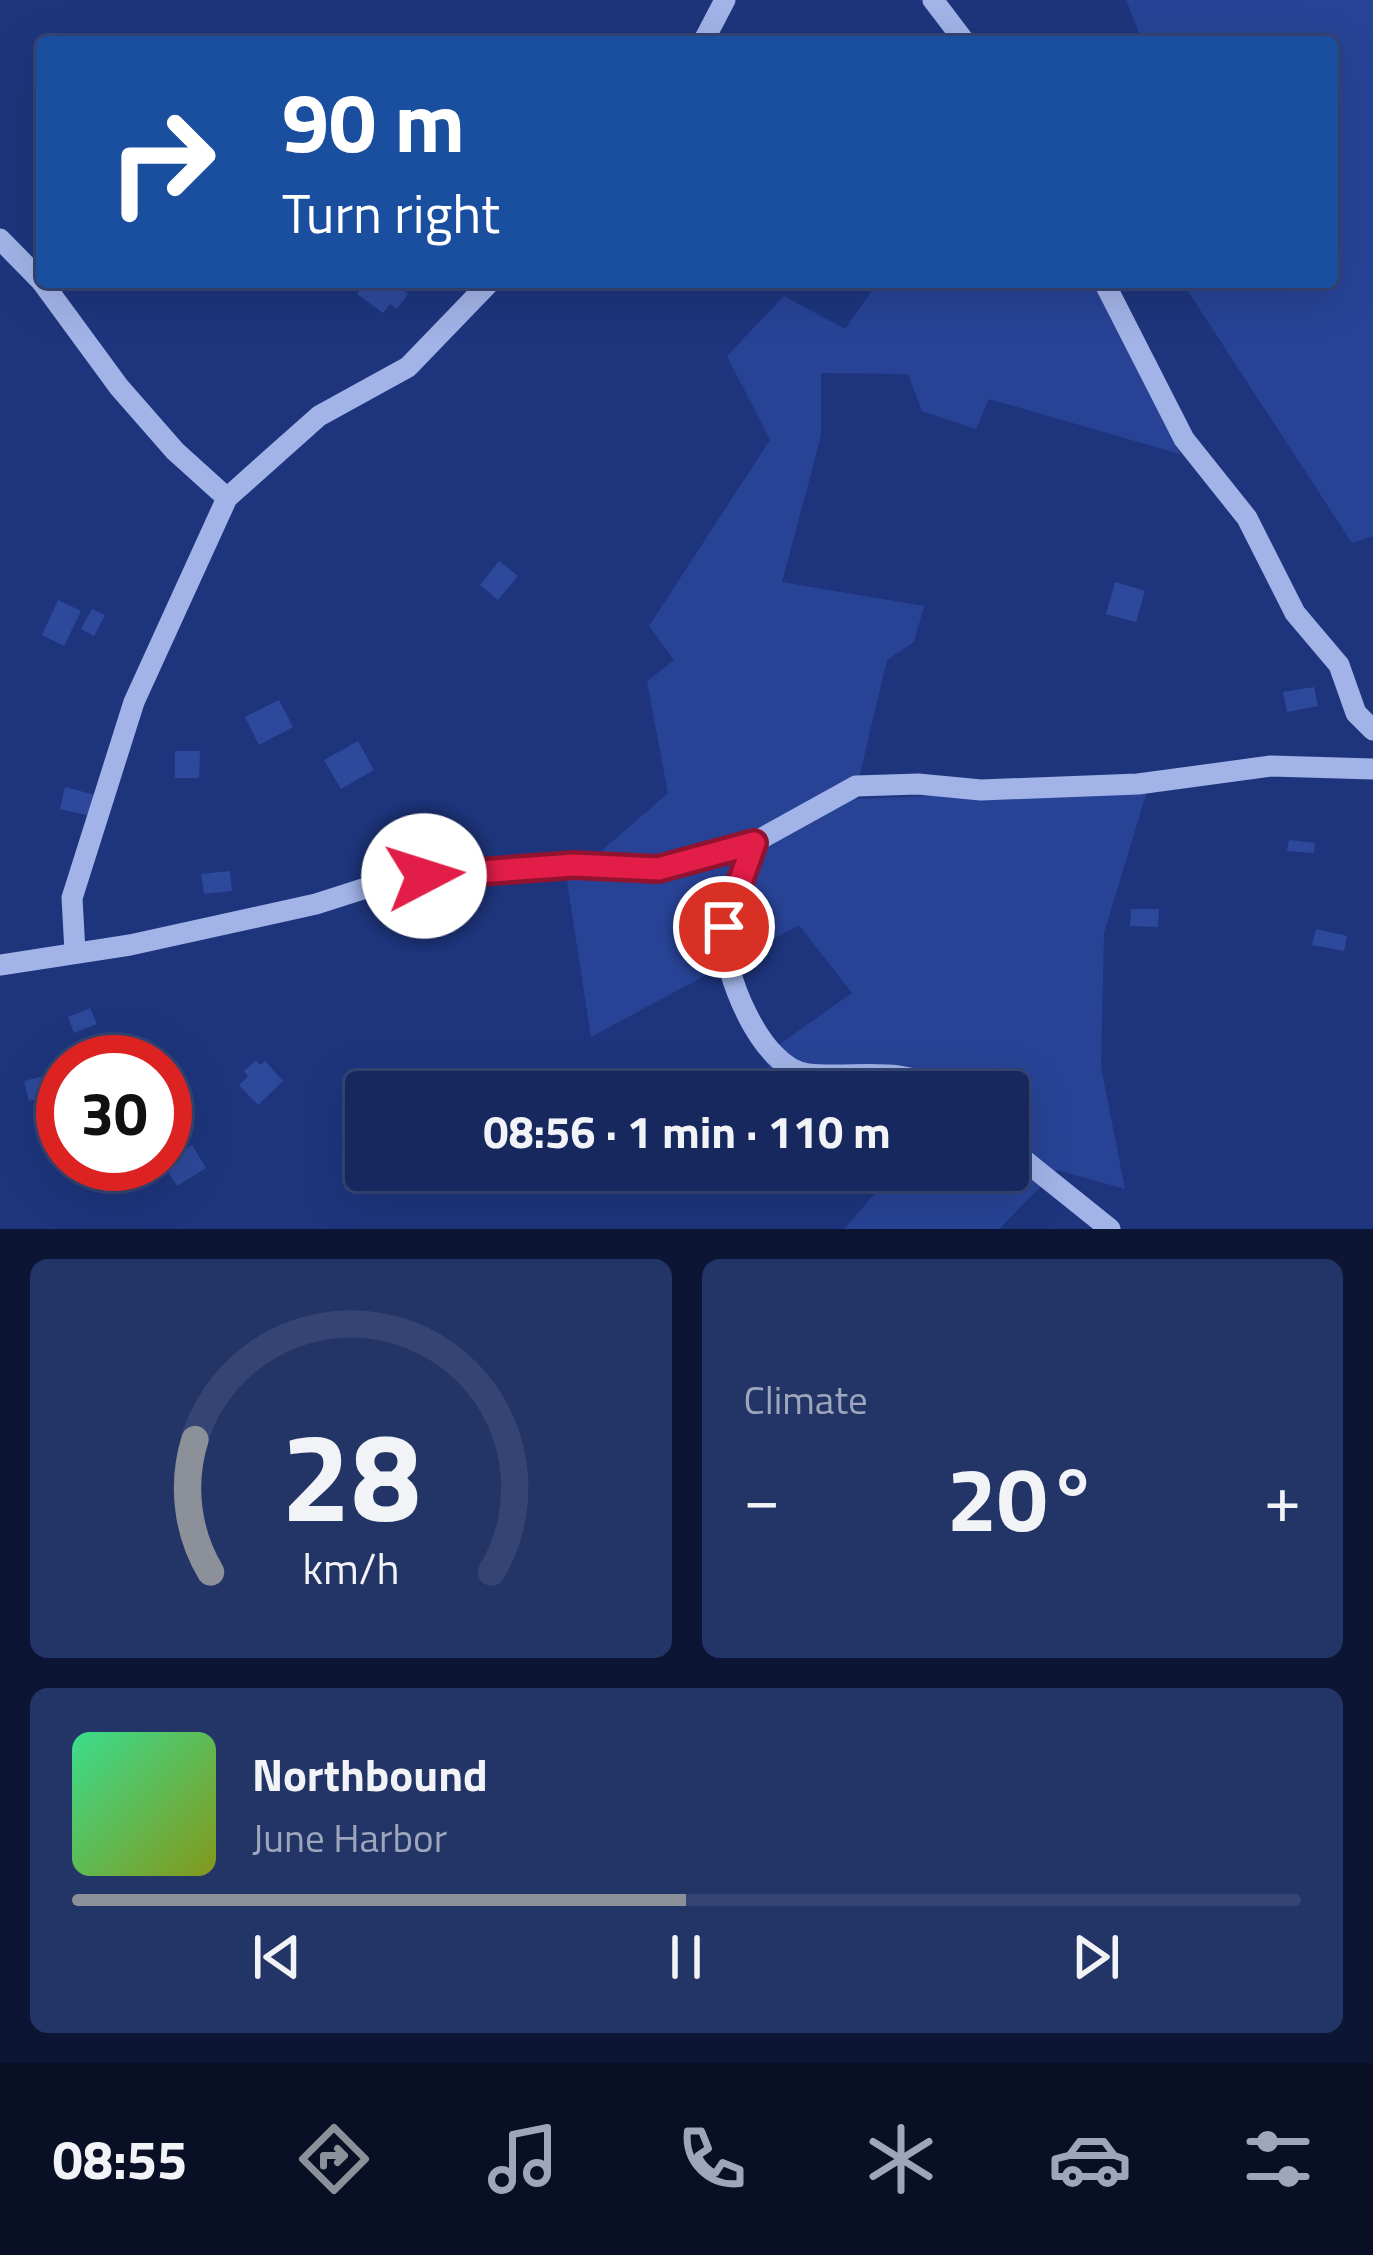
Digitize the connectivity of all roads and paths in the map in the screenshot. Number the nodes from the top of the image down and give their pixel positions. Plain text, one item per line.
1 (725, 0) edge
2 (933, 0) edge
3 (706, 36) edge
4 (960, 36) edge
5 (0, 239) edge
6 (36, 276) edge
7 (47, 288) edge
8 (484, 288) edge
9 (1107, 288) edge
10 (227, 498) junction
11 (1373, 730) edge
12 (1373, 769) edge
13 (754, 843) junction
14 (76, 952) junction
15 (0, 964) edge
16 (798, 1071) edge
17 (1029, 1164) edge
18 (1110, 1229) edge

1 - 3 street
2 - 4 street
5 - 6 street
7 - 10 street
8 - 10 street
9 - 11 street
10 - 14 street
12 - 13 street
13 - 14 street
13 - 16 street
14 - 15 street
17 - 18 street

